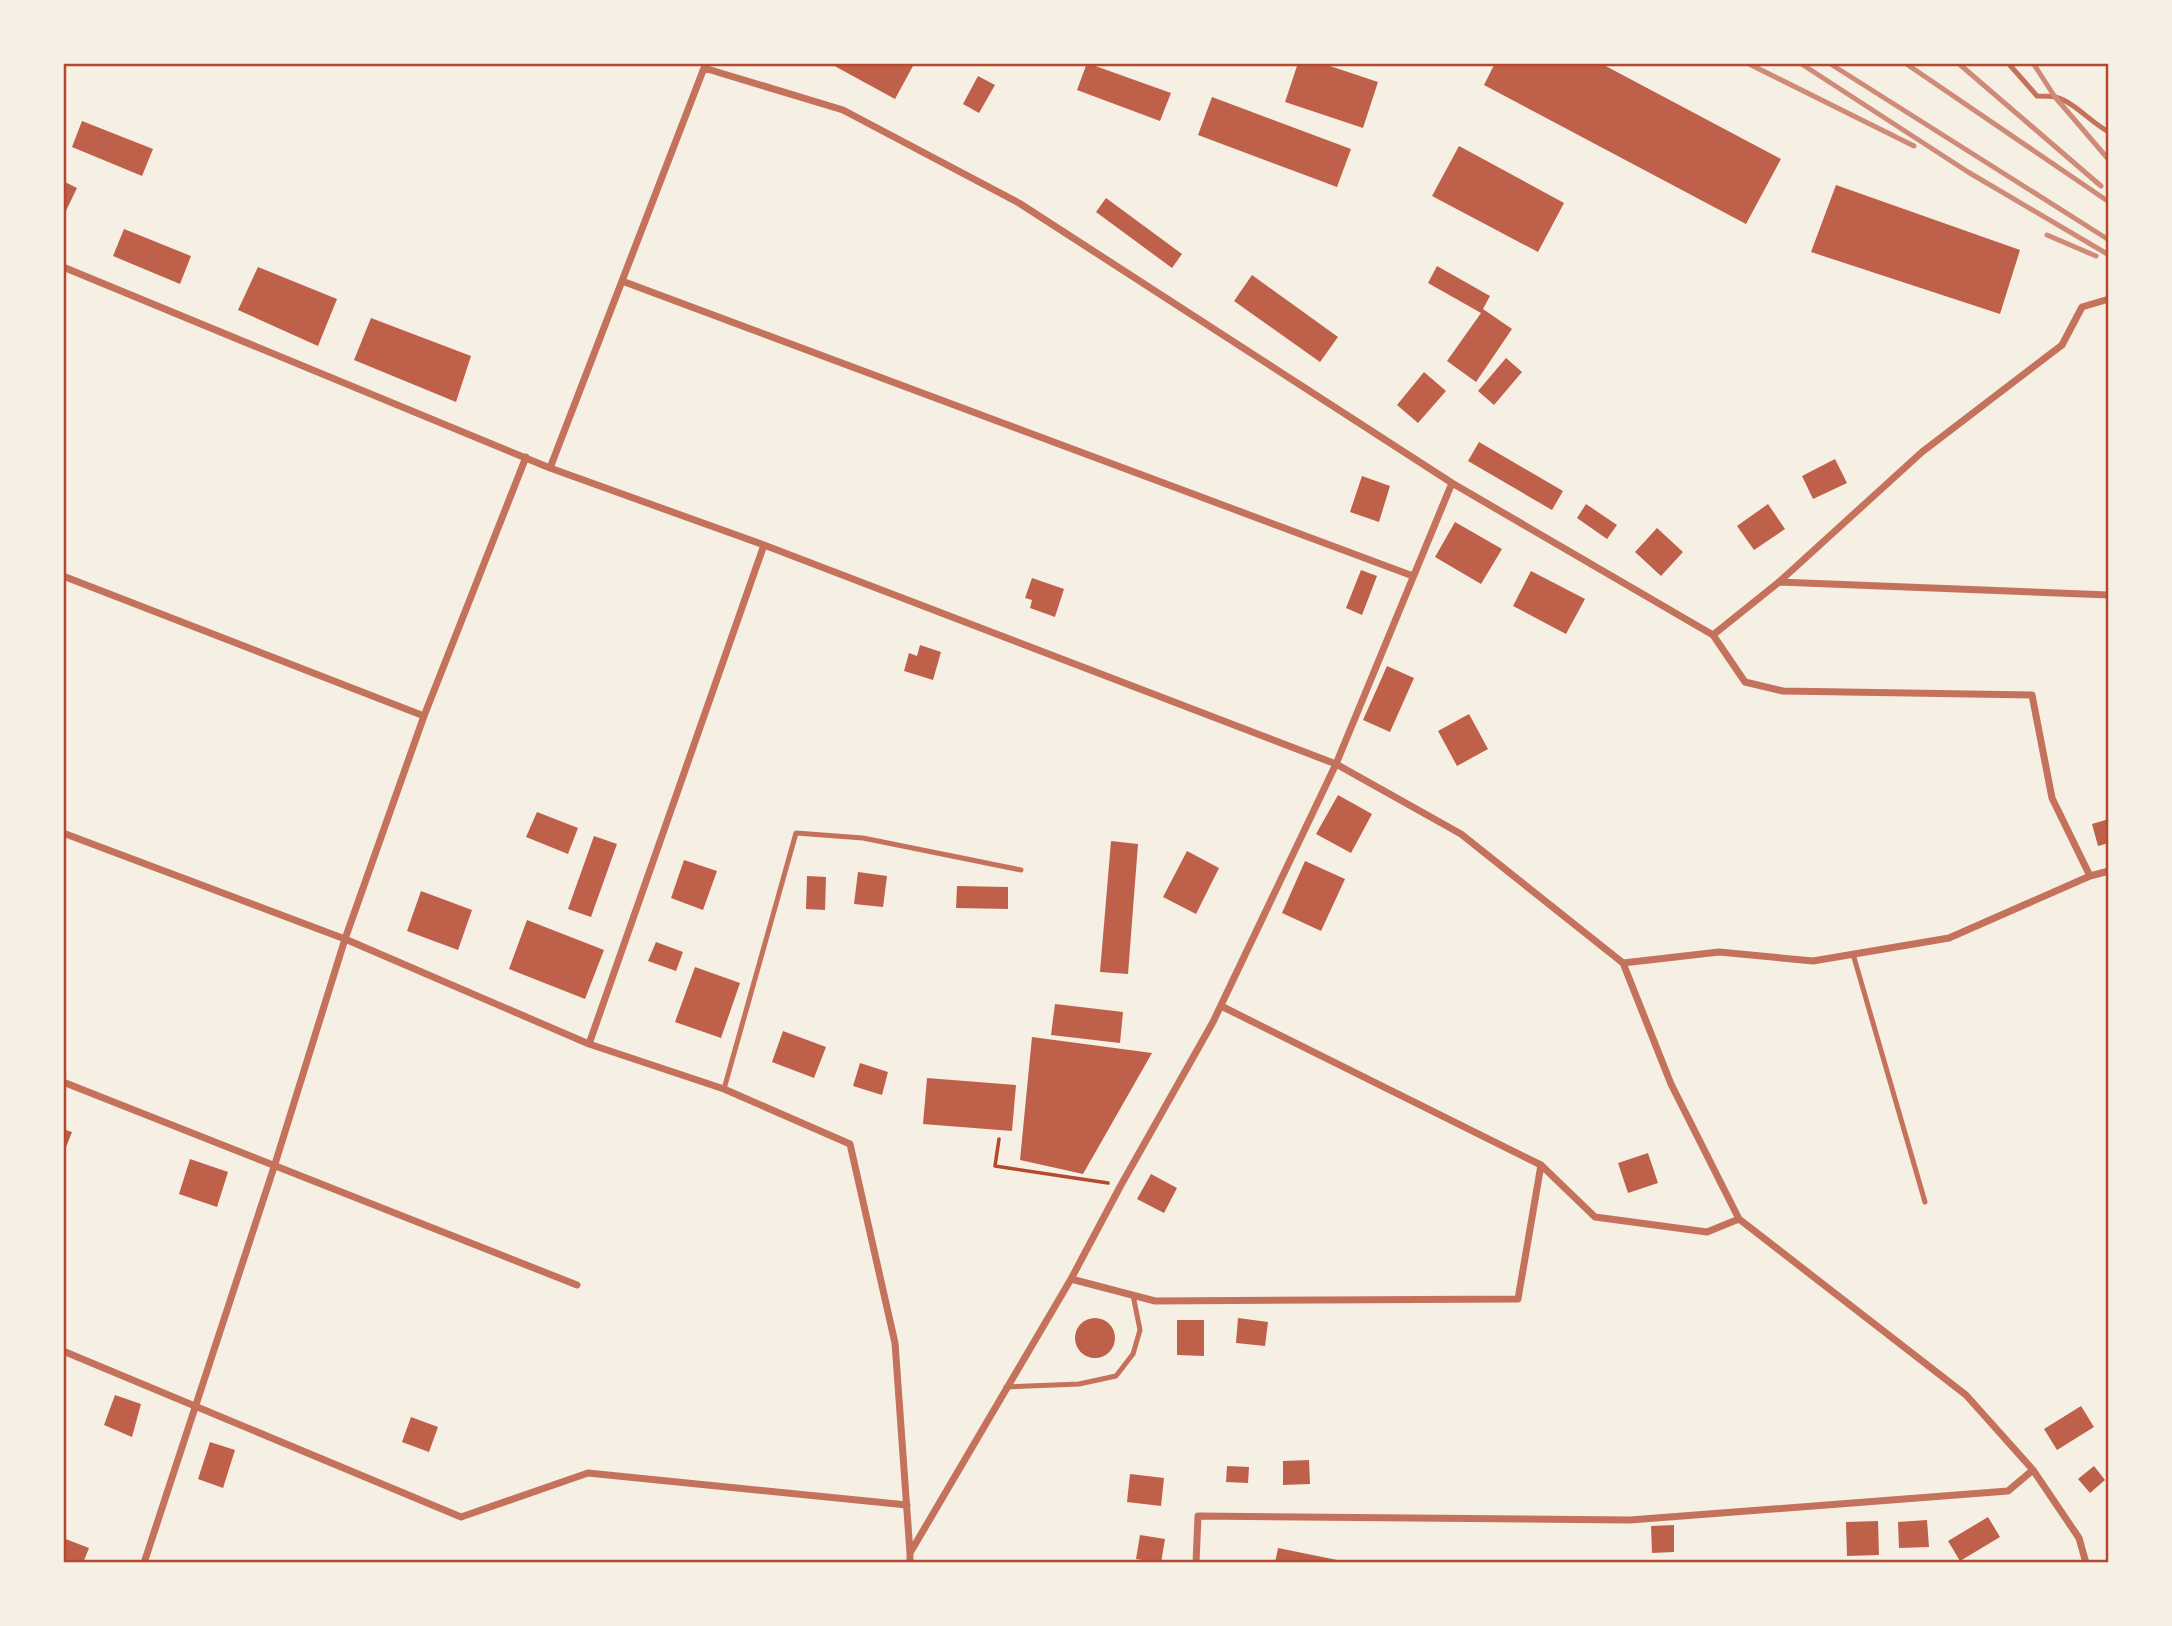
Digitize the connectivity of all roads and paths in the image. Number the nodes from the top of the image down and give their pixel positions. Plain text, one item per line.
1 (2008, 63) edge
2 (2109, 132) edge
3 (63, 267) edge
4 (622, 281) junction
5 (2109, 299) edge
6 (526, 457) junction
7 (550, 468) junction
8 (1452, 483) junction
9 (764, 545) junction
10 (63, 576) edge
11 (1413, 576) junction
12 (1779, 582) junction
13 (2109, 595) edge
14 (1713, 635) junction
15 (424, 716) junction
16 (1336, 764) junction
17 (63, 833) edge
18 (1021, 870) dead end
19 (2109, 871) edge
20 (2090, 876) junction
21 (345, 939) junction
22 (1853, 954) junction
23 (1623, 963) junction
24 (1220, 1006) junction
25 (589, 1044) junction
26 (63, 1082) edge
27 (724, 1089) junction
28 (999, 1139) dead end
29 (275, 1164) junction
30 (1541, 1165) junction
31 (1121, 1185) junction
32 (1925, 1202) dead end
33 (1739, 1219) junction
34 (1071, 1279) junction
35 (577, 1285) dead end
36 (1133, 1295) junction
37 (63, 1351) edge
38 (1006, 1387) junction
39 (196, 1405) junction
40 (2033, 1470) junction
41 (907, 1505) junction
42 (910, 1553) junction
43 (145, 1563) edge
44 (910, 1563) edge
45 (1196, 1563) edge
46 (2086, 1563) edge

1 - 2 lane
3 - 6 street
4 - 7 street
4 - 8 street
4 - 11 street
5 - 12 street
6 - 7 street
6 - 15 street
7 - 9 street
8 - 11 street
8 - 14 street
9 - 16 street
9 - 25 street
10 - 15 street
11 - 16 street
12 - 13 street
12 - 14 street
14 - 20 street
15 - 21 street
16 - 23 street
16 - 24 street
17 - 21 street
18 - 27 lane
19 - 20 street
20 - 22 street
21 - 25 street
21 - 29 street
22 - 23 street
22 - 32 lane
23 - 33 street
24 - 30 street
24 - 31 street
25 - 27 street
26 - 29 street
27 - 41 street
28 - 31 path
29 - 35 street
29 - 39 street
30 - 33 street
30 - 36 street
31 - 34 street
33 - 40 street
34 - 36 street
34 - 38 street
36 - 38 lane
37 - 39 street
38 - 42 street
39 - 41 street
39 - 43 street
40 - 45 street
40 - 46 street
41 - 42 street
42 - 44 street

